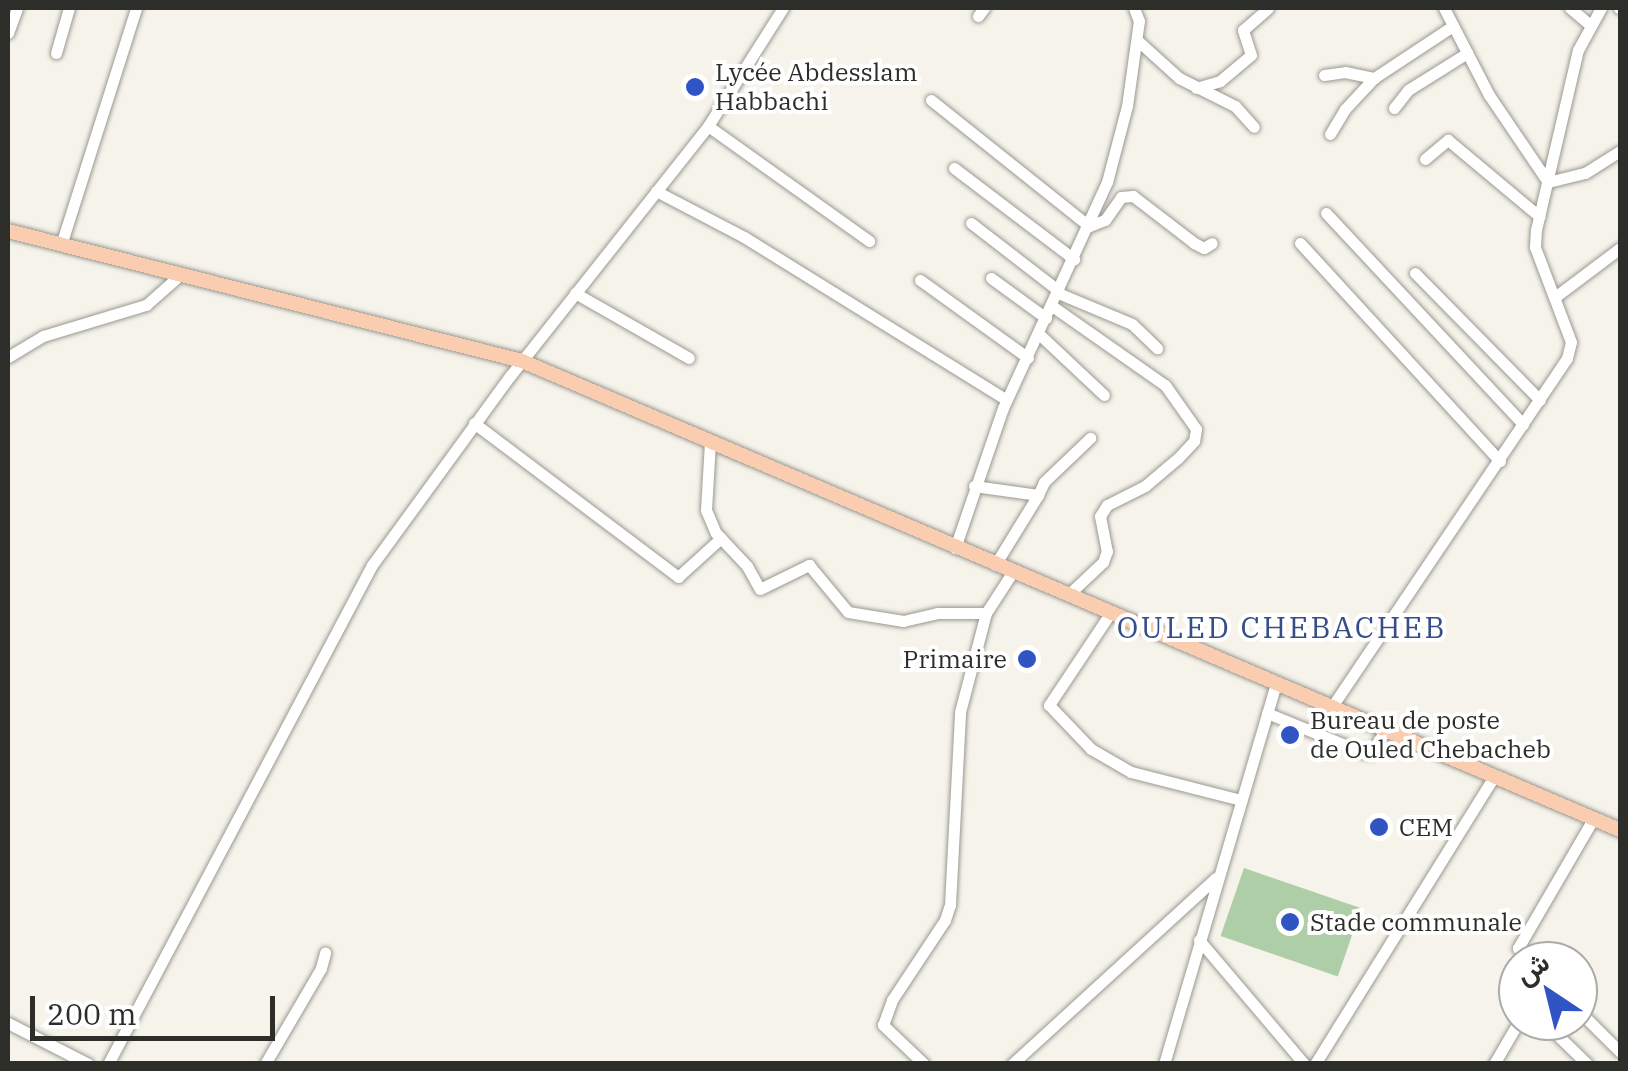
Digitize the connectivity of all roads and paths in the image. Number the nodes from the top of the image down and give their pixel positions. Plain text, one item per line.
1 (17, 8) edge
2 (69, 8) edge
3 (136, 8) edge
4 (766, 8) edge
5 (783, 8) edge
6 (1134, 8) edge
7 (1268, 8) edge
8 (1444, 8) edge
9 (1570, 8) edge
10 (1602, 8) edge
11 (775, 20) junction
12 (1590, 25) junction
13 (1454, 26) junction
14 (8, 33) edge
15 (1137, 40) junction
16 (56, 53) dead end
17 (1467, 53) junction
18 (1324, 75) dead end
19 (1374, 78) junction
20 (1196, 88) junction
21 (931, 100) dead end
22 (1394, 108) dead end
23 (708, 126) junction
24 (1254, 127) dead end
25 (1330, 134) dead end
26 (1620, 151) edge
27 (1425, 159) dead end
28 (954, 168) dead end
29 (1548, 182) junction
30 (656, 191) junction
31 (1326, 213) dead end
32 (1539, 216) junction
33 (971, 223) dead end
34 (1089, 226) junction
35 (8, 231) edge
36 (869, 241) dead end
37 (1300, 242) dead end
38 (1212, 243) dead end
39 (61, 245) junction
40 (1620, 248) edge
41 (1074, 259) junction
42 (1414, 273) dead end
43 (181, 274) junction
44 (991, 278) dead end
45 (920, 280) dead end
46 (1058, 292) junction
47 (576, 293) junction
48 (1556, 297) junction
49 (1049, 312) junction
50 (1039, 334) junction
51 (1157, 348) dead end
52 (8, 357) edge
53 (689, 358) dead end
54 (1028, 358) junction
55 (522, 361) junction
56 (1104, 394) dead end
57 (1007, 400) junction
58 (1540, 400) junction
59 (474, 422) junction
60 (1523, 424) junction
61 (1090, 438) dead end
62 (710, 442) junction
63 (1500, 461) junction
64 (974, 486) junction
65 (1038, 495) junction
66 (720, 538) junction
67 (955, 548) junction
68 (995, 565) junction
69 (1012, 572) junction
70 (1069, 594) junction
71 (1112, 612) junction
72 (986, 613) junction
73 (1275, 686) junction
74 (1331, 708) junction
75 (1267, 713) junction
76 (1386, 730) junction
77 (1495, 775) junction
78 (1241, 800) junction
79 (1593, 819) junction
80 (1620, 830) edge
81 (1218, 876) junction
82 (1199, 940) junction
83 (1522, 941) edge
84 (325, 953) dead end
85 (8, 1023) edge
86 (1598, 1030) edge
87 (1507, 1041) edge
88 (1563, 1041) edge
89 (1620, 1052) edge
90 (88, 1064) edge
91 (108, 1064) edge
92 (264, 1064) edge
93 (924, 1064) edge
94 (1012, 1064) edge
95 (1164, 1064) edge
96 (1304, 1064) edge
97 (1316, 1064) edge
98 (1494, 1064) edge
99 (1587, 1064) edge

1 - 14 street
2 - 16 street
3 - 39 street
4 - 11 street
5 - 11 street
6 - 15 street
7 - 20 street
8 - 13 street
9 - 12 street
10 - 12 street
11 - 23 street
12 - 29 street
13 - 17 street
13 - 19 street
15 - 20 street
15 - 34 street
17 - 22 street
17 - 29 street
18 - 19 street
19 - 25 street
20 - 24 street
21 - 34 street
23 - 30 street
23 - 36 street
26 - 29 street
27 - 32 street
28 - 41 street
29 - 32 street
30 - 47 street
30 - 57 street
31 - 60 street
32 - 48 street
33 - 46 street
34 - 38 street
34 - 41 street
35 - 39 main road
37 - 63 street
39 - 43 main road
40 - 48 street
41 - 46 street
42 - 58 street
43 - 52 street
43 - 55 main road
44 - 49 street
45 - 54 street
46 - 49 street
46 - 51 street
47 - 53 street
47 - 55 street
48 - 58 street
49 - 50 street
49 - 70 street
50 - 54 street
50 - 56 street
54 - 57 street
55 - 59 street
55 - 62 main road
57 - 64 street
58 - 60 street
59 - 66 street
59 - 91 street
60 - 63 street
61 - 65 street
62 - 66 street
62 - 67 main road
63 - 74 street
64 - 65 street
64 - 67 street
65 - 68 street
66 - 72 street
67 - 68 main road
68 - 69 main road
69 - 70 main road
69 - 72 street
70 - 71 main road
71 - 73 main road
71 - 78 street
72 - 93 street
73 - 74 main road
73 - 75 street
74 - 76 main road
75 - 76 street
75 - 78 street
76 - 77 main road
77 - 79 main road
77 - 97 street
78 - 81 street
79 - 80 main road
79 - 83 street
81 - 82 street
81 - 94 street
82 - 95 street
82 - 96 street
84 - 92 street
85 - 90 street
86 - 89 street
87 - 98 street
88 - 99 street

